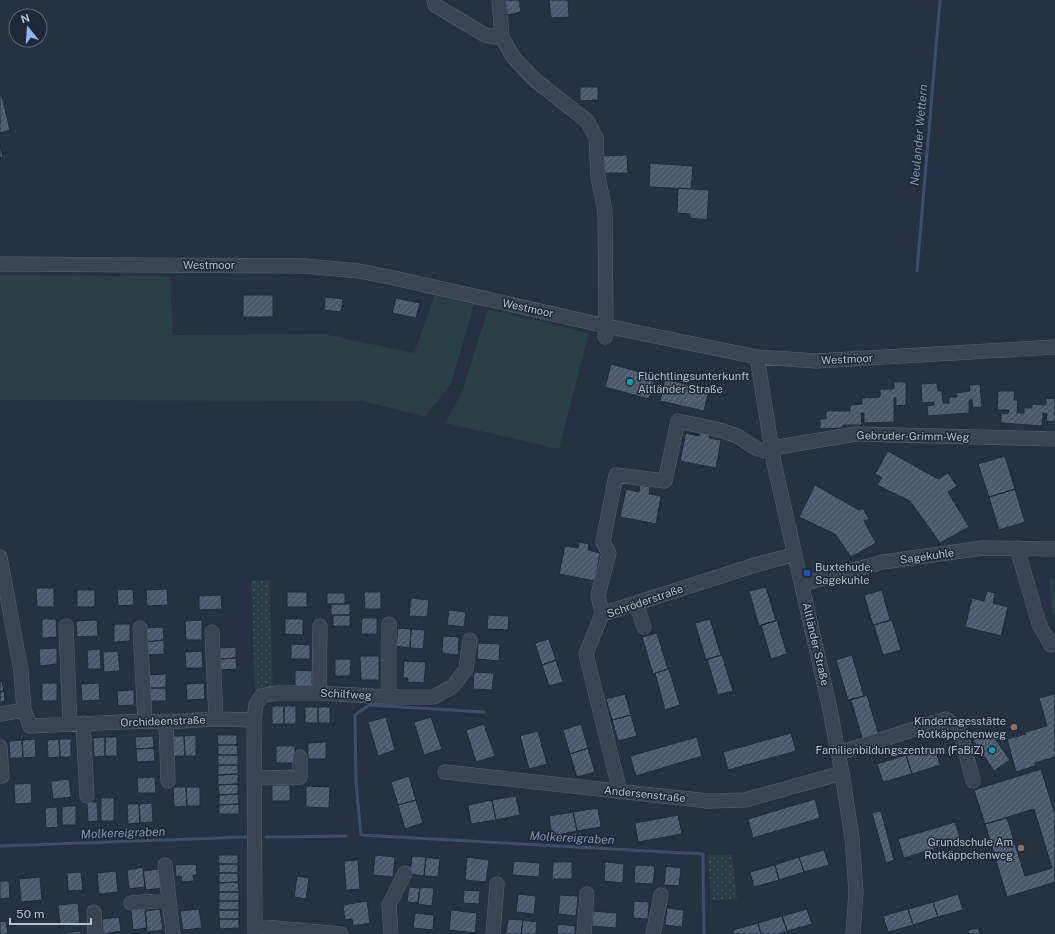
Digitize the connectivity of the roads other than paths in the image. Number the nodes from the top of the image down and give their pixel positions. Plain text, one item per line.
1 (434, 0) edge
2 (499, 0) edge
3 (502, 38) junction
4 (0, 264) edge
5 (606, 332) junction
6 (1055, 347) edge
7 (757, 357) junction
8 (1055, 439) edge
9 (772, 449) junction
10 (1017, 548) junction
11 (1055, 550) edge
12 (795, 554) junction
13 (0, 557) edge
14 (802, 584) junction
15 (636, 603) junction
16 (602, 614) junction
17 (389, 624) dead end
18 (66, 626) dead end
19 (320, 626) dead end
20 (644, 627) dead end
21 (140, 628) dead end
22 (212, 632) dead end
23 (470, 640) dead end
24 (1051, 645) dead end
25 (319, 693) junction
26 (390, 697) junction
27 (24, 710) junction
28 (0, 714) edge
29 (216, 719) junction
30 (254, 720) junction
31 (145, 721) junction
32 (166, 722) junction
33 (76, 724) junction
34 (0, 747) edge
35 (838, 753) junction
36 (300, 757) dead end
37 (445, 772) dead end
38 (842, 773) junction
39 (2, 776) dead end
40 (254, 778) junction
41 (168, 781) dead end
42 (973, 781) dead end
43 (620, 792) junction
44 (87, 796) dead end
45 (165, 865) dead end
46 (405, 873) dead end
47 (497, 884) dead end
48 (588, 894) dead end
49 (661, 895) dead end
50 (169, 900) junction
51 (132, 904) dead end
52 (94, 912) dead end
53 (255, 930) edge
54 (96, 934) edge
55 (173, 934) edge
56 (341, 934) edge
57 (391, 934) edge
58 (493, 934) edge
59 (584, 934) edge
60 (654, 934) edge
61 (853, 934) edge

1 - 3 street
2 - 3 street
3 - 5 street
4 - 5 street, Westmoor
5 - 7 street, Westmoor
6 - 7 street, Westmoor
7 - 9 street, Altländer Straße
8 - 9 street, Gebrüder-Grimm-Weg
9 - 12 street, Altländer Straße
9 - 16 street
10 - 11 street, Sagekuhle
10 - 14 street, Sagekuhle
10 - 24 street
12 - 14 street, Altländer Straße
12 - 15 street, Schröderstraße
13 - 27 street, Orchideenstraße
14 - 35 street, Altländer Straße
15 - 16 street, Schröderstraße
15 - 20 street
16 - 43 street, Schröderstraße
17 - 26 street
18 - 33 street
19 - 25 street
21 - 31 street
22 - 29 street
23 - 26 street, Schilfweg
25 - 26 street, Schilfweg
25 - 30 street, Schilfweg
27 - 28 street
27 - 33 street, Orchideenstraße
29 - 30 street, Orchideenstraße
29 - 32 street, Orchideenstraße
30 - 40 street
31 - 32 street, Orchideenstraße
31 - 33 street, Orchideenstraße
32 - 41 street
33 - 44 street
34 - 39 street
35 - 38 street, Altländer Straße
35 - 42 street
36 - 40 street
37 - 43 street, Andersenstraße
38 - 43 street, Andersenstraße
38 - 61 street, Altländer Straße
40 - 53 street
45 - 50 street
46 - 57 street
47 - 58 street
48 - 59 street
49 - 60 street
50 - 51 street
50 - 55 street
52 - 54 street
53 - 56 street

